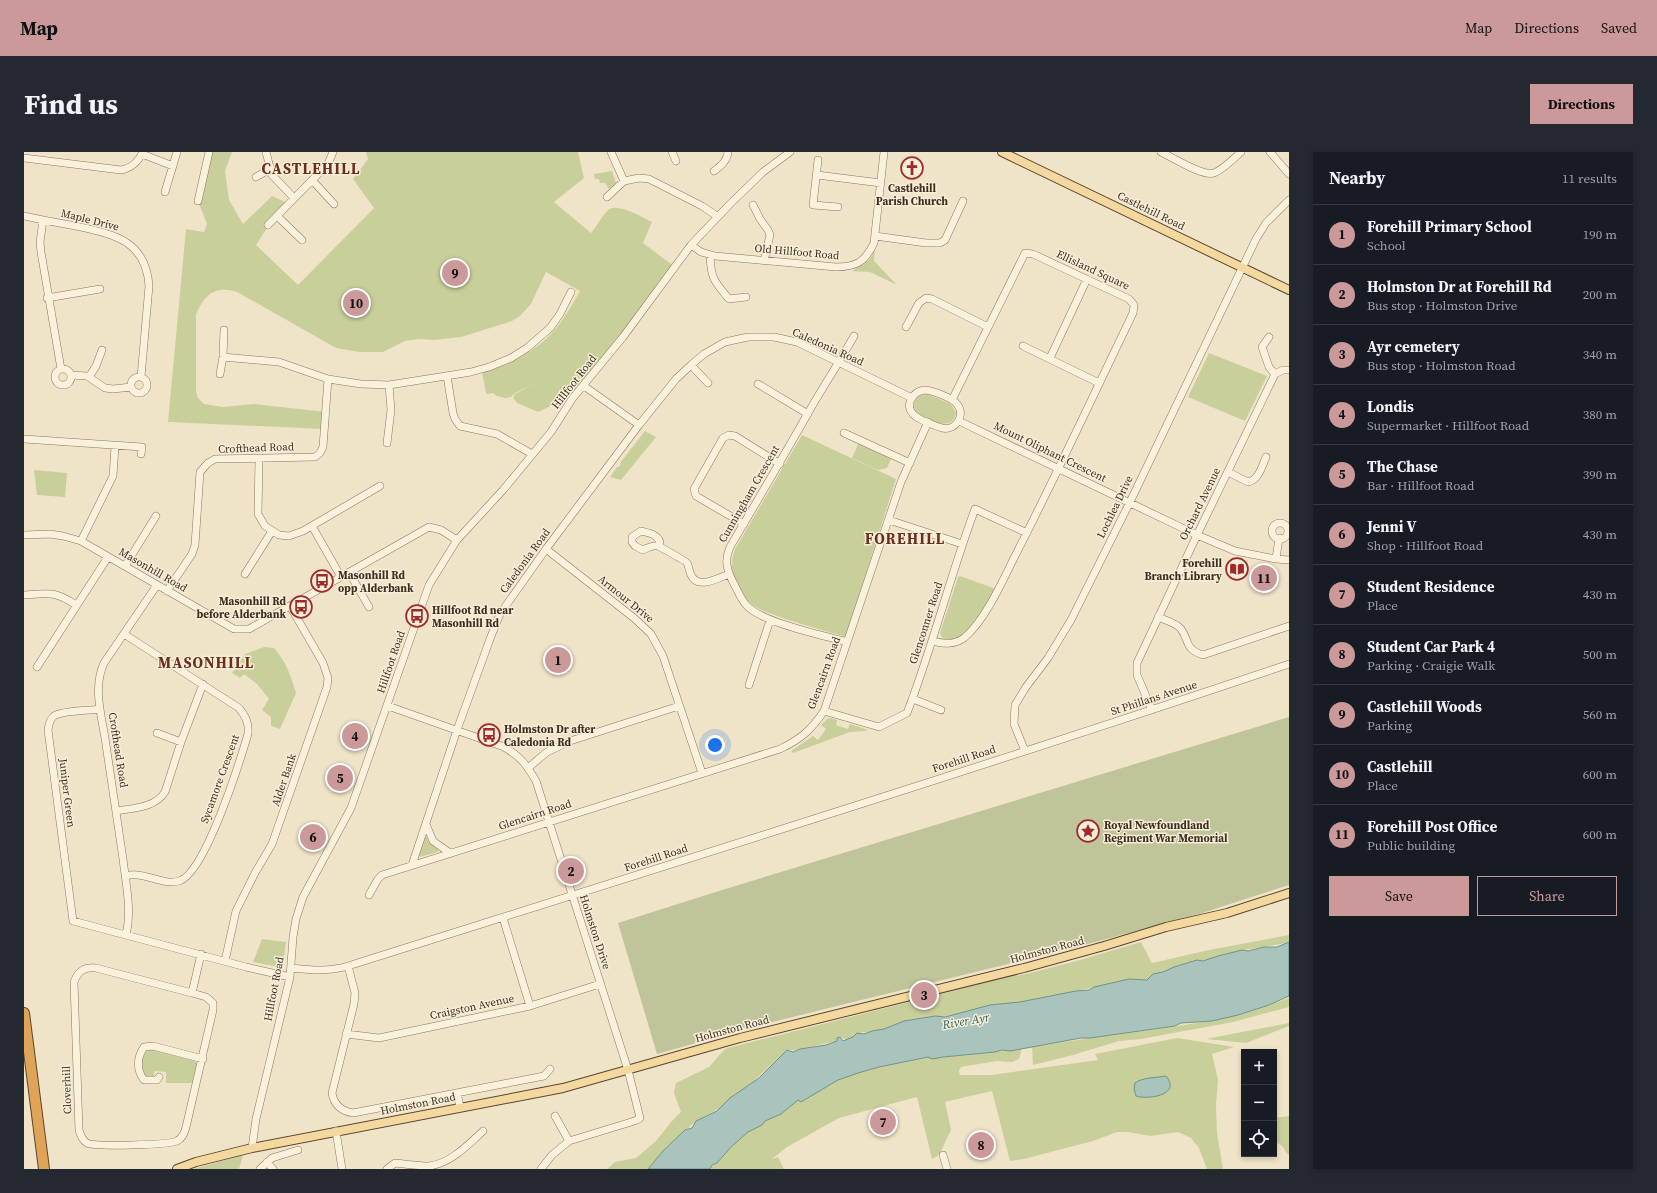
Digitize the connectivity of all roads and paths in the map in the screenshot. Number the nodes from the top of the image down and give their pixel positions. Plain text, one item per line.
1 (177, 152) edge
2 (209, 152) edge
3 (266, 152) edge
4 (333, 152) edge
5 (611, 152) edge
6 (672, 152) edge
7 (728, 152) edge
8 (884, 152) edge
9 (1002, 152) edge
10 (1161, 152) edge
11 (1241, 152) edge
12 (1270, 152) edge
13 (143, 153) edge
14 (787, 153) edge
15 (24, 158) edge
16 (818, 160) dead end
17 (676, 161) dead end
18 (173, 166) junction
19 (270, 168) junction
20 (714, 171) dead end
21 (1289, 174) edge
22 (817, 175) junction
23 (256, 177) dead end
24 (312, 180) junction
25 (624, 181) junction
26 (881, 183) junction
27 (165, 192) dead end
28 (607, 197) dead end
29 (294, 198) junction
30 (1289, 200) edge
31 (198, 201) dead end
32 (963, 201) dead end
33 (334, 204) dead end
34 (753, 205) dead end
35 (838, 207) dead end
36 (24, 216) edge
37 (277, 216) junction
38 (718, 216) junction
39 (43, 220) junction
40 (268, 225) dead end
41 (875, 236) junction
42 (302, 240) dead end
43 (691, 245) junction
44 (710, 254) junction
45 (764, 261) junction
46 (1242, 268) junction
47 (1087, 279) junction
48 (100, 289) dead end
49 (1289, 290) edge
50 (572, 292) dead end
51 (746, 297) dead end
52 (48, 298) junction
53 (906, 327) dead end
54 (988, 327) junction
55 (224, 330) dead end
56 (854, 336) dead end
57 (1269, 336) dead end
58 (1023, 346) dead end
59 (102, 350) dead end
60 (223, 357) junction
61 (1050, 358) junction
62 (839, 363) junction
63 (691, 365) junction
64 (61, 369) junction
65 (1289, 370) edge
66 (220, 374) dead end
67 (1275, 374) junction
68 (71, 375) junction
69 (447, 376) junction
70 (89, 377) junction
71 (141, 377) junction
72 (328, 379) junction
73 (1099, 382) junction
74 (708, 384) dead end
75 (758, 384) dead end
76 (389, 385) junction
77 (584, 386) junction
78 (131, 387) junction
79 (912, 398) junction
80 (952, 400) junction
81 (808, 414) junction
82 (959, 421) junction
83 (928, 422) junction
84 (639, 425) junction
85 (844, 433) dead end
86 (24, 439) edge
87 (386, 443) dead end
88 (115, 446) junction
89 (141, 454) dead end
90 (532, 454) junction
91 (1266, 457) dead end
92 (259, 459) junction
93 (910, 463) junction
94 (780, 464) junction
95 (1058, 468) junction
96 (1228, 472) junction
97 (380, 486) dead end
98 (1130, 502) junction
99 (156, 516) dead end
100 (889, 520) junction
101 (744, 524) junction
102 (312, 526) junction
103 (272, 531) junction
104 (1027, 533) junction
105 (24, 535) edge
106 (1197, 535) junction
107 (1279, 538) dead end
108 (457, 540) junction
109 (81, 541) junction
110 (962, 544) junction
111 (658, 546) dead end
112 (546, 550) junction
113 (108, 557) junction
114 (1276, 559) junction
115 (1289, 560) edge
116 (125, 566) junction
117 (349, 572) junction
118 (245, 574) dead end
119 (729, 574) junction
120 (341, 577) junction
121 (157, 585) junction
122 (167, 591) junction
123 (25, 595) dead end
124 (76, 605) junction
125 (290, 606) junction
126 (369, 607) dead end
127 (1158, 617) junction
128 (770, 620) junction
129 (1289, 626) edge
130 (124, 634) junction
131 (932, 641) junction
132 (847, 642) junction
133 (1289, 664) edge
134 (37, 668) dead end
135 (203, 684) junction
136 (749, 685) dead end
137 (913, 699) junction
138 (388, 706) junction
139 (679, 706) junction
140 (100, 710) junction
141 (941, 710) dead end
142 (1152, 710) junction
143 (824, 711) junction
144 (457, 730) junction
145 (157, 733) dead end
146 (180, 742) junction
147 (1025, 751) junction
148 (528, 768) junction
149 (702, 773) junction
150 (116, 811) junction
151 (548, 822) junction
152 (426, 824) junction
153 (450, 853) junction
154 (412, 865) junction
155 (125, 876) junction
156 (1289, 893) edge
157 (369, 895) dead end
158 (572, 897) junction
159 (503, 918) junction
160 (126, 935) junction
161 (201, 954) junction
162 (225, 961) junction
163 (348, 966) junction
164 (291, 968) junction
165 (290, 977) junction
166 (600, 984) junction
167 (192, 992) junction
168 (530, 1006) junction
169 (24, 1013) edge
170 (346, 1034) junction
171 (203, 1058) junction
172 (550, 1069) dead end
173 (628, 1070) junction
174 (159, 1077) dead end
175 (457, 1093) junction
176 (460, 1107) junction
177 (554, 1116) dead end
178 (336, 1131) junction
179 (483, 1131) dead end
180 (569, 1141) junction
181 (252, 1148) junction
182 (298, 1150) dead end
183 (943, 1155) dead end
184 (267, 1162) junction
185 (45, 1167) edge
186 (177, 1169) edge
187 (260, 1169) edge
188 (273, 1169) edge
189 (342, 1169) edge
190 (387, 1169) edge
191 (541, 1169) edge
192 (947, 1169) edge

1 - 18 street
2 - 31 street
3 - 19 street
4 - 24 street
5 - 25 street
6 - 17 street
7 - 20 street
8 - 26 street, Old Hillfoot Road
9 - 46 main road, Castlehill Road
10 - 11 street
12 - 21 street
13 - 15 street
13 - 18 street
14 - 38 street, Hillfoot Road
16 - 22 street
18 - 27 street
19 - 23 street
19 - 29 street
22 - 26 street
22 - 35 street
24 - 29 street
24 - 33 street
25 - 28 street
25 - 38 street
26 - 41 street, Old Hillfoot Road
29 - 37 street
30 - 46 street, Lochlea Drive
32 - 41 street
34 - 45 street
36 - 39 street, Maple Drive
37 - 40 street
37 - 42 street
38 - 43 street, Hillfoot Road
39 - 52 street
39 - 71 street, Maple Drive
41 - 45 street, Old Hillfoot Road
43 - 44 street, Old Hillfoot Road
43 - 77 street, Hillfoot Road
44 - 45 street, Old Hillfoot Road
44 - 51 street
46 - 49 main road, Castlehill Road
46 - 98 street, Lochlea Drive
47 - 54 street, Ellisland Square
47 - 61 street
47 - 73 street, Ellisland Square
48 - 52 street
50 - 69 street
52 - 64 street
53 - 54 street
54 - 80 street, Ellisland Square
55 - 60 street
56 - 62 street, Cunningham Crescent
57 - 67 street
58 - 61 street
59 - 70 street
60 - 66 street
60 - 72 street
61 - 73 street
62 - 63 street, Caledonia Road
62 - 79 street, Caledonia Road
62 - 81 street, Cunningham Crescent
63 - 74 street
63 - 84 street, Caledonia Road
64 - 68 street, Maple Drive
64 - 68 street
65 - 67 street
67 - 96 street, Orchard Avenue
68 - 70 street, Maple Drive
69 - 76 street
69 - 90 street
70 - 78 street, Maple Drive
71 - 78 street
71 - 78 street, Maple Drive
72 - 76 street
72 - 92 street, Crofthead Road
73 - 95 street, Ellisland Square
75 - 81 street
76 - 87 street
77 - 84 street
77 - 90 street, Hillfoot Road
79 - 80 street
79 - 83 street
80 - 82 street
81 - 94 street, Cunningham Crescent
82 - 83 street
82 - 95 street, Mount Oliphant Crescent
83 - 93 street, Glencairn Road
84 - 112 street, Caledonia Road
85 - 93 street
86 - 88 street
88 - 89 street
88 - 109 street
90 - 108 street, Hillfoot Road
91 - 96 street
92 - 103 street
92 - 122 street, Crofthead Road
93 - 100 street, Glencairn Road
94 - 101 street, Cunningham Crescent
94 - 101 street
95 - 98 street, Mount Oliphant Crescent
95 - 104 street, Ellisland Square
96 - 106 street, Orchard Avenue
97 - 102 street
98 - 106 street, Mount Oliphant Crescent
98 - 147 street, Lochlea Drive
99 - 116 street
100 - 110 street
100 - 132 street, Glencairn Road
101 - 119 street, Cunningham Crescent
102 - 103 street
102 - 120 street
103 - 118 street
104 - 110 street, Glenconner Road
104 - 131 street, Ellisland Square
105 - 109 street, Masonhill Road
106 - 114 street, Mount Oliphant Crescent
106 - 127 street, Orchard Avenue
107 - 114 street
108 - 117 street, Masonhill Road
108 - 138 street, Hillfoot Road
109 - 113 street, Masonhill Road
110 - 131 street, Glenconner Road
111 - 119 street
112 - 139 street, Armour Drive
112 - 144 street, Caledonia Road
113 - 116 street, Masonhill Road
113 - 124 street
114 - 115 street, Mount Oliphant Crescent
116 - 121 street, Masonhill Road
117 - 120 street, Masonhill Road
117 - 126 street
119 - 128 street, Cunningham Crescent
120 - 125 street, Masonhill Road
121 - 122 street, Masonhill Road
121 - 130 street, Crofthead Road
122 - 125 street, Masonhill Road
123 - 124 street
124 - 134 street
125 - 162 street, Alder Bank
127 - 129 street
127 - 142 street, Orchard Avenue
128 - 132 street, Cunningham Crescent
128 - 136 street
130 - 135 street, Sycamore Crescent
130 - 140 street, Crofthead Road
131 - 137 street, Glenconner Road
132 - 143 street, Glencairn Road
133 - 142 street, St Phillans Avenue
135 - 146 street
135 - 155 street, Sycamore Crescent
137 - 141 street
137 - 143 street, Glenconner Road
138 - 144 street, Holmston Drive
138 - 164 street, Hillfoot Road
139 - 148 street
139 - 149 street, Armour Drive
140 - 150 street, Crofthead Road
140 - 160 street, Juniper Green
142 - 147 street, St Phillans Avenue
143 - 149 street, Glencairn Road
144 - 148 street, Holmston Drive
144 - 152 street, Caledonia Road
145 - 146 street
146 - 150 street
147 - 158 street, Forehill Road
148 - 151 street, Holmston Drive
149 - 151 street, Glencairn Road
150 - 155 street, Crofthead Road
151 - 153 street, Glencairn Road
151 - 158 street, Holmston Drive
152 - 153 street
152 - 154 street, Caledonia Road
153 - 154 street, Glencairn Road
154 - 157 street, Glencairn Road
155 - 160 street, Crofthead Road
156 - 173 main road, Holmston Road
158 - 159 street, Forehill Road
158 - 166 street, Holmston Drive
159 - 163 street, Forehill Road
159 - 168 street
160 - 161 street
161 - 162 street
161 - 167 street
162 - 165 street
163 - 164 street, Forehill Road
163 - 170 street
164 - 165 street, Hillfoot Road
165 - 181 street, Hillfoot Road
166 - 168 street, Craigston Avenue
166 - 173 street, Holmston Drive
167 - 171 street, Cloverhill
167 - 171 street, Cloverhill
168 - 170 street, Craigston Avenue
169 - 185 highway
170 - 175 street, Holmston Road
171 - 174 street
172 - 175 street, Holmston Road
173 - 176 main road, Holmston Road
173 - 180 street, Holmston Drive
175 - 176 street
176 - 178 main road, Holmston Road
177 - 180 street
178 - 181 main road, Holmston Road
178 - 189 street
179 - 190 street
180 - 191 street
181 - 186 main road, Holmston Road
182 - 184 street
183 - 192 street
184 - 187 street
184 - 188 street

